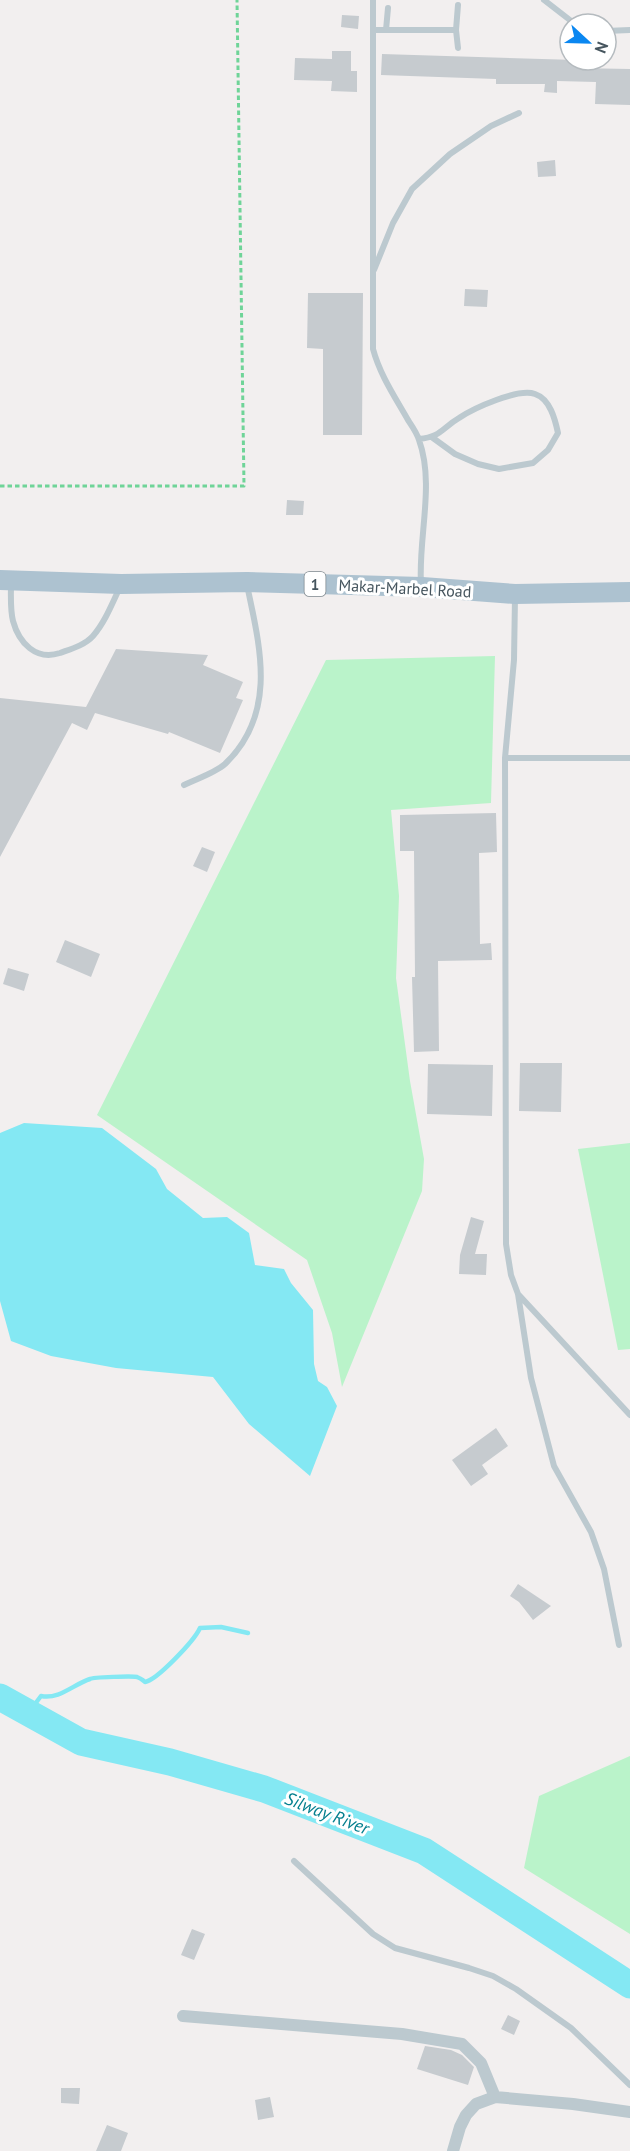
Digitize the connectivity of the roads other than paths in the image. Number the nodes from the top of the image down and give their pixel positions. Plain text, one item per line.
1 (373, 0) edge
2 (544, 0) edge
3 (458, 5) dead end
4 (388, 8) dead end
5 (560, 12) edge
6 (373, 30) junction
7 (386, 30) junction
8 (456, 30) junction
9 (458, 48) dead end
10 (519, 113) dead end
11 (373, 273) junction
12 (433, 438) junction
13 (419, 439) junction
14 (5, 580) edge
15 (247, 582) junction
16 (122, 584) junction
17 (422, 587) junction
18 (630, 592) edge
19 (515, 594) junction
20 (505, 758) junction
21 (630, 758) edge
22 (184, 785) dead end
23 (518, 1294) junction
24 (630, 1415) edge
25 (619, 1645) dead end
26 (294, 1861) dead end
27 (183, 2016) dead end
28 (630, 2085) edge
29 (495, 2097) junction
30 (630, 2112) edge
31 (453, 2151) edge

1 - 6 lane
2 - 5 lane
3 - 8 lane
4 - 7 lane
6 - 7 lane
6 - 11 lane
7 - 8 lane
8 - 9 lane
10 - 11 lane
11 - 13 lane
12 - 12 lane
12 - 13 lane
13 - 17 lane
14 - 16 main road, Makar-Marbel Road / 1
14 - 16 lane
15 - 16 main road, Makar-Marbel Road / 1
15 - 17 main road, Makar-Marbel Road / 1
15 - 22 lane
17 - 19 main road, Makar-Marbel Road / 1
18 - 19 main road, Makar-Marbel Road / 1
19 - 20 lane
20 - 21 lane
20 - 23 lane
23 - 24 lane
23 - 25 lane
26 - 28 lane
27 - 29 street
29 - 30 street
29 - 31 street

